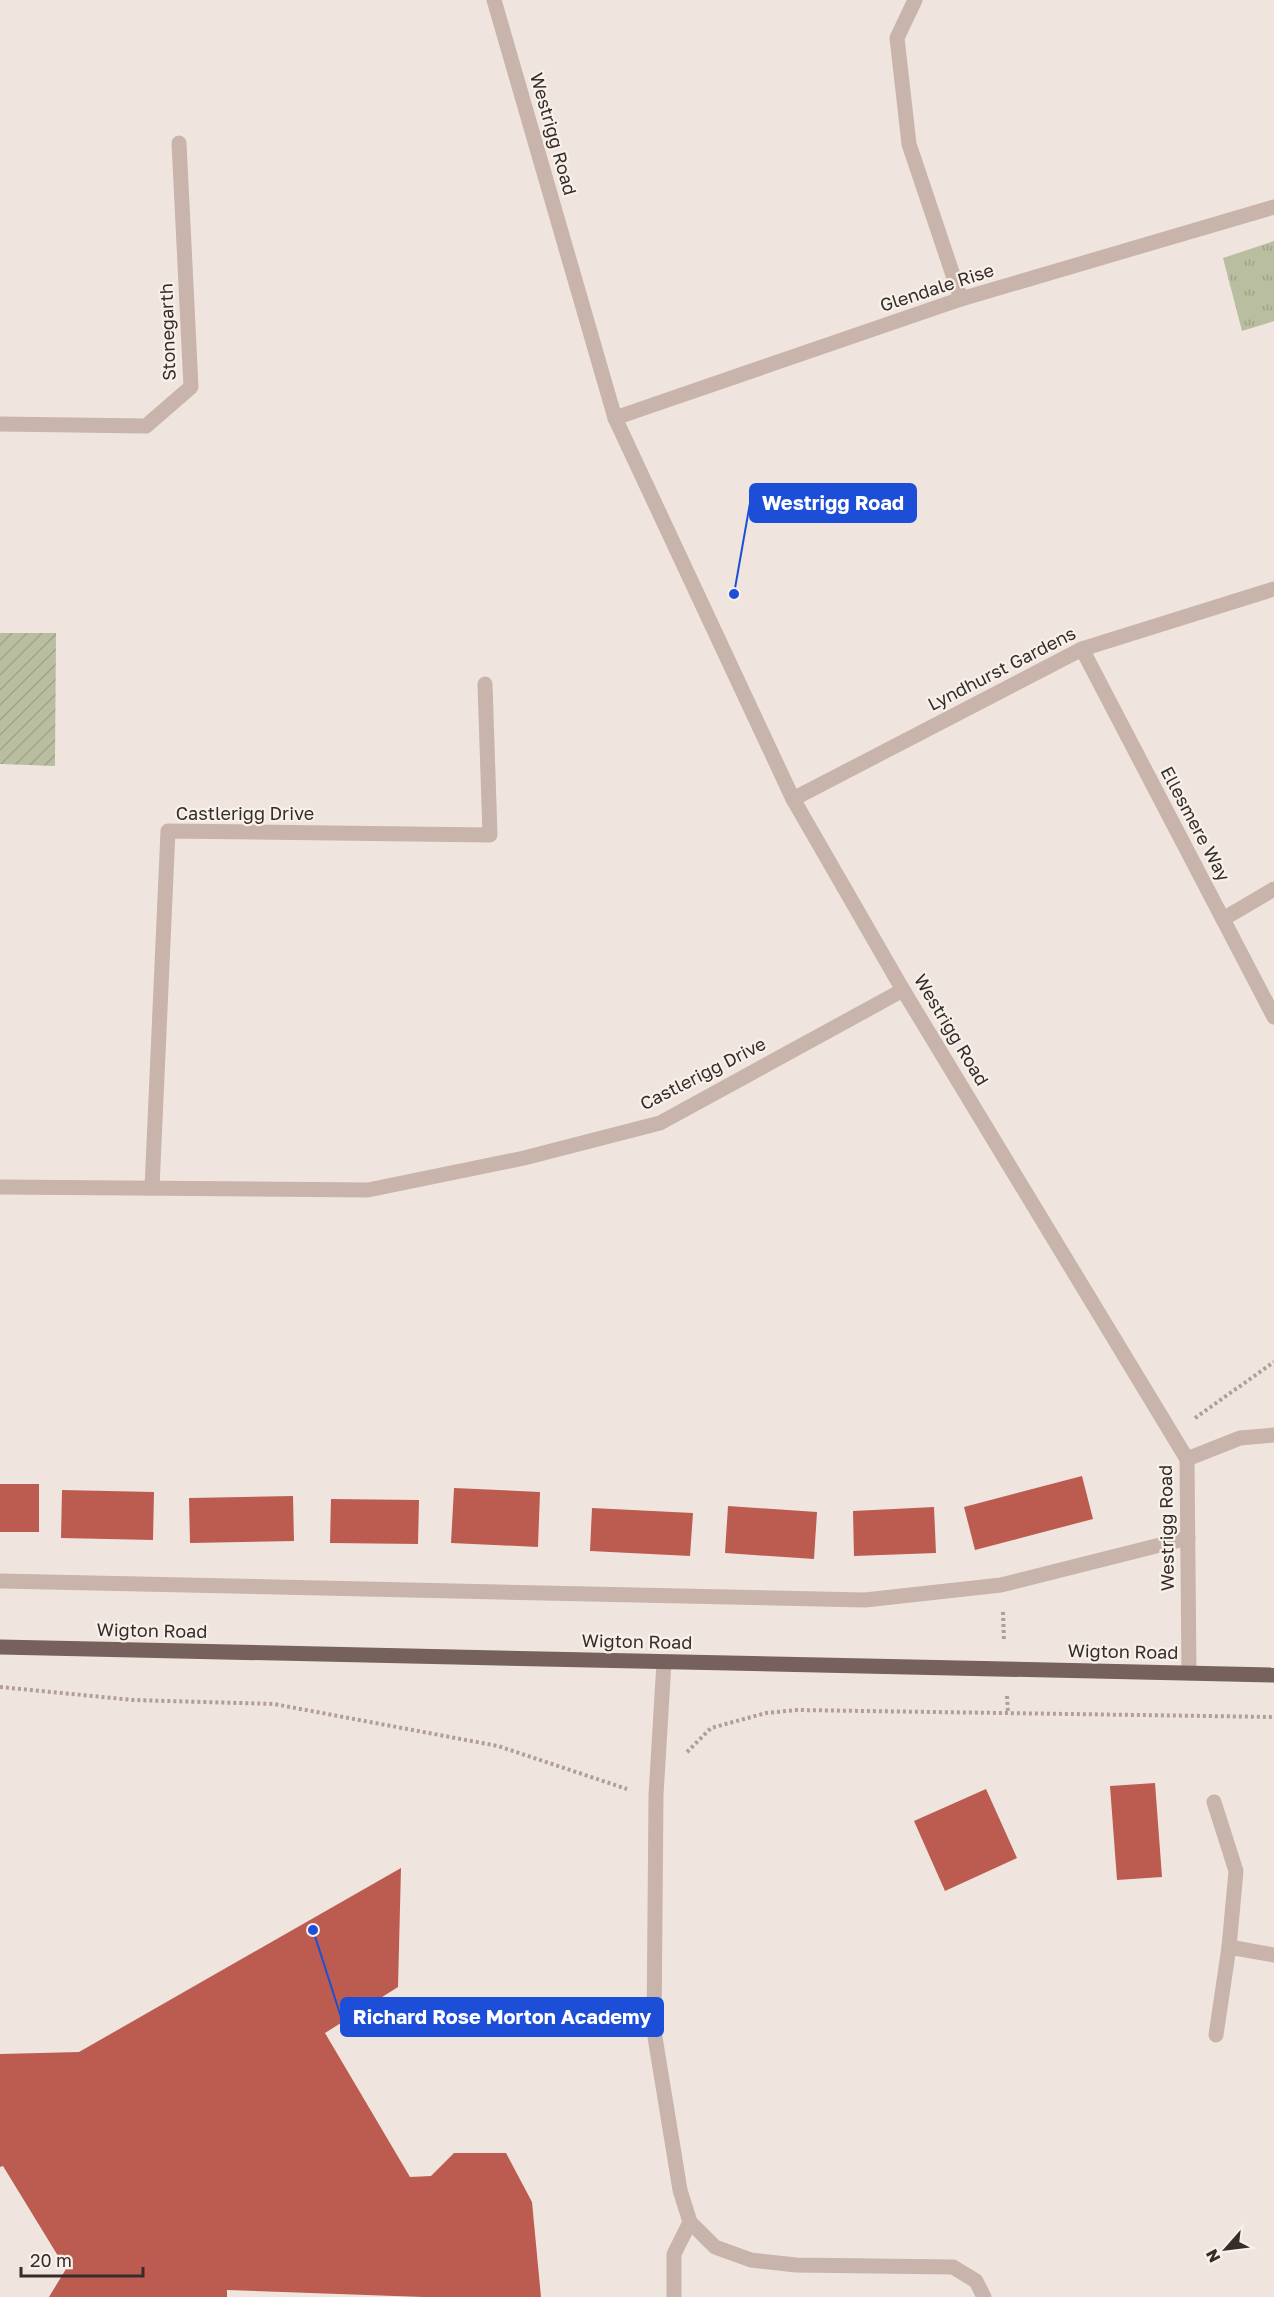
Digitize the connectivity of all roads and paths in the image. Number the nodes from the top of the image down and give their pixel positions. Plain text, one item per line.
1 (494, 0) edge
2 (915, 0) edge
3 (179, 143) dead end
4 (1274, 207) edge
5 (961, 299) junction
6 (615, 418) junction
7 (0, 424) edge
8 (1274, 589) edge
9 (1082, 649) junction
10 (485, 684) dead end
11 (793, 799) junction
12 (1274, 889) edge
13 (1223, 919) junction
14 (903, 990) junction
15 (1274, 1017) edge
16 (0, 1187) edge
17 (152, 1188) junction
18 (1274, 1362) edge
19 (1173, 1434) junction
20 (1274, 1436) edge
21 (1187, 1459) junction
22 (1188, 1538) junction
23 (0, 1581) edge
24 (0, 1647) edge
25 (664, 1662) junction
26 (1189, 1673) junction
27 (1274, 1675) edge
28 (1214, 1802) dead end
29 (1229, 1947) junction
30 (1274, 1955) edge
31 (1216, 2035) dead end
32 (690, 2222) junction
33 (674, 2297) edge
34 (984, 2297) edge

1 - 6 street, Westrigg Road
2 - 5 street
3 - 7 street, Stonegarth
4 - 5 street, Glendale Rise
5 - 6 street, Glendale Rise
6 - 11 street, Westrigg Road
8 - 9 street, Lyndhurst Gardens
9 - 11 street, Lyndhurst Gardens
9 - 13 street, Ellesmere Way
10 - 17 street, Castlerigg Drive
11 - 14 street, Westrigg Road
12 - 13 street
13 - 15 street, Ellesmere Way
14 - 17 street, Castlerigg Drive
14 - 19 street, Westrigg Road
16 - 17 street, Castlerigg Drive
18 - 19 path
19 - 21 street, Westrigg Road
20 - 21 street
21 - 22 street, Westrigg Road
22 - 23 street
22 - 26 street, Westrigg Road
24 - 25 main road, Wigton Road
25 - 26 main road, Wigton Road
25 - 32 street
26 - 27 main road, Wigton Road
28 - 29 street
29 - 30 street
29 - 31 street
32 - 33 street
32 - 34 street

